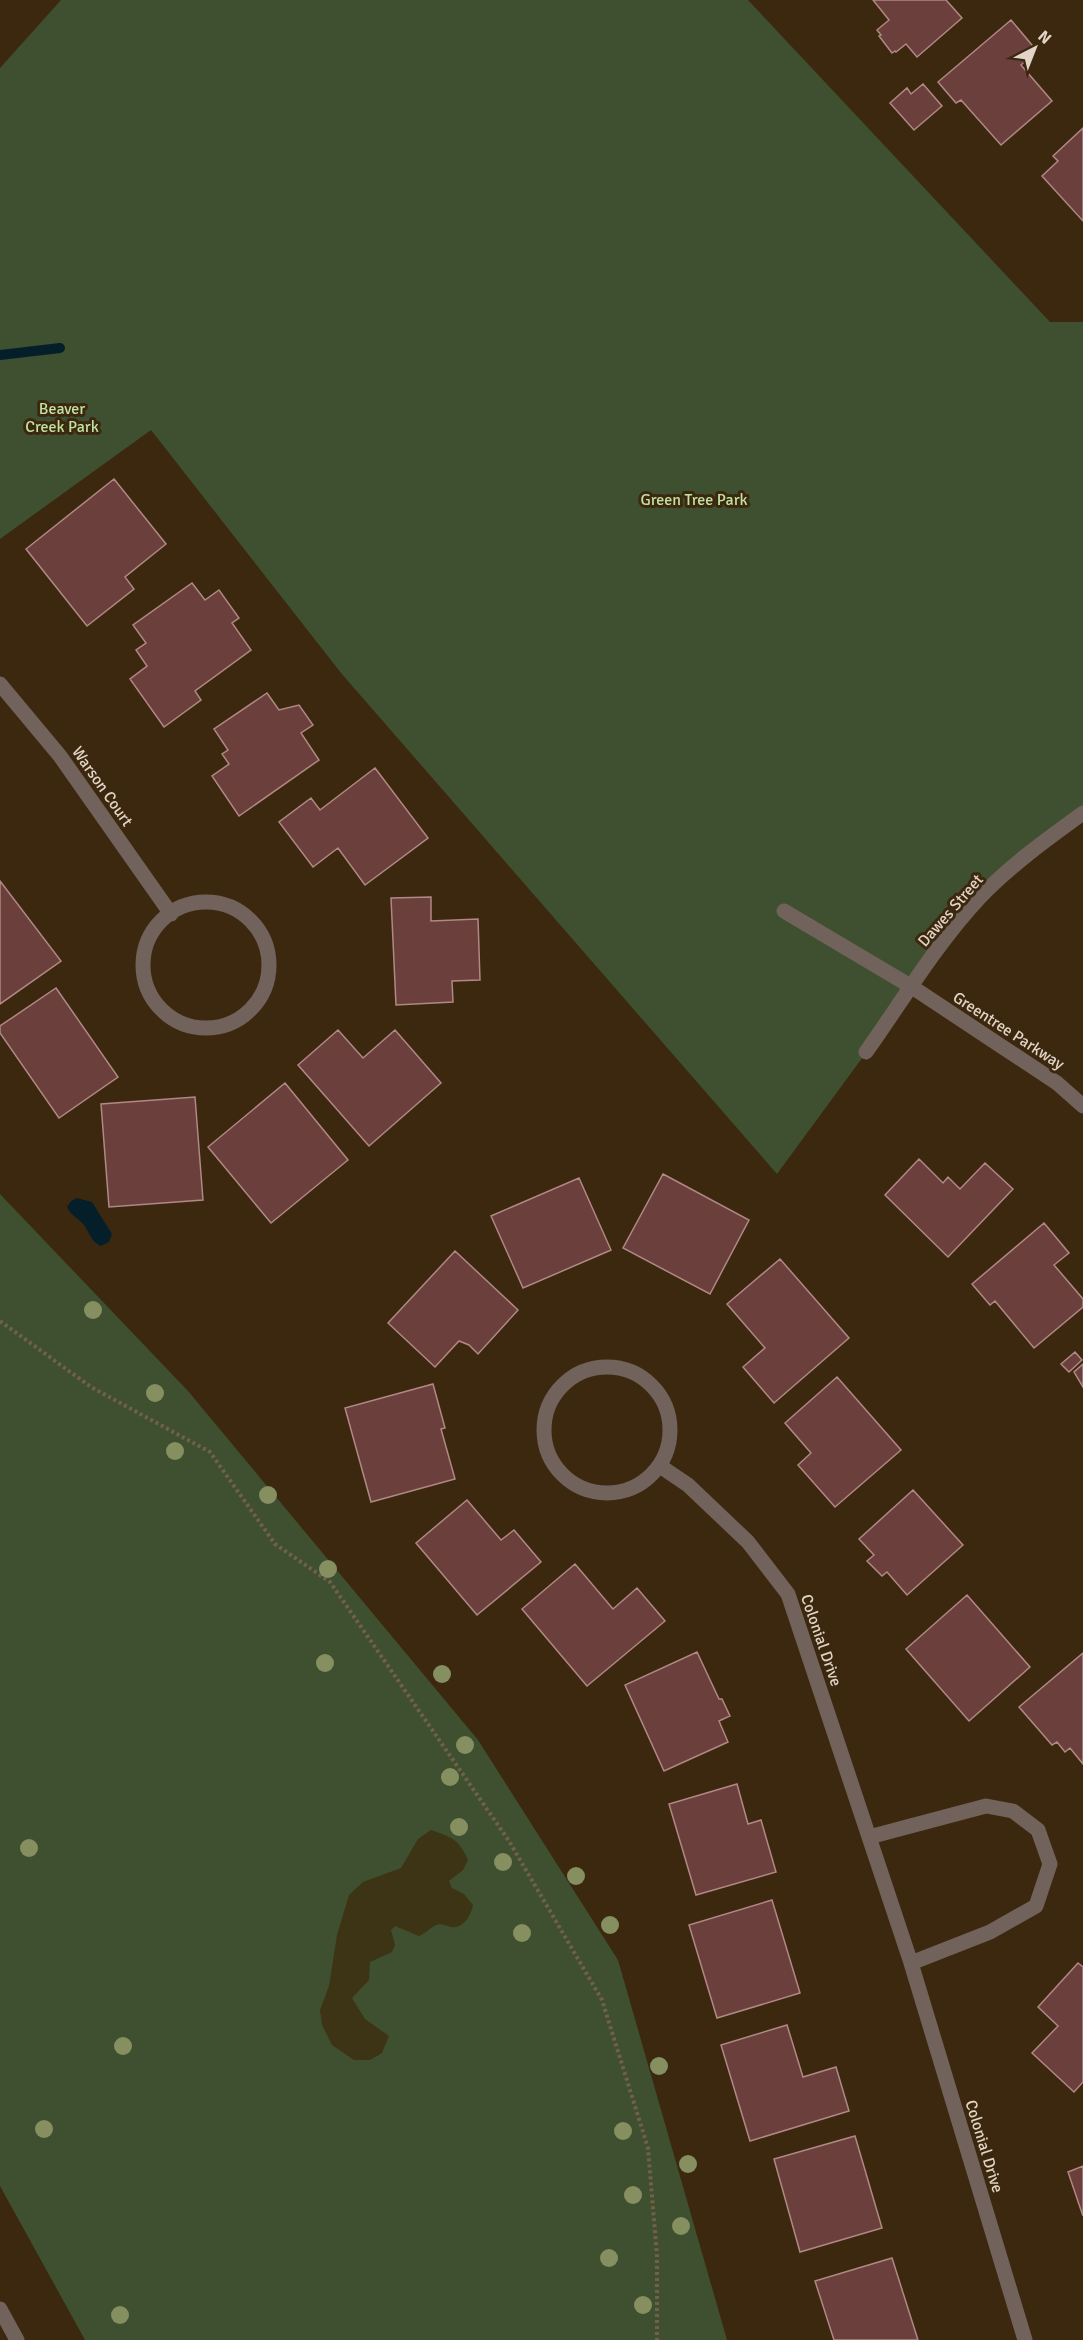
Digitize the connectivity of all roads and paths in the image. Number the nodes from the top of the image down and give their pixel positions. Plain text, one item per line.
1 (0, 684) edge
2 (1083, 813) edge
3 (784, 911) dead end
4 (171, 914) junction
5 (912, 987) junction
6 (866, 1052) dead end
7 (1083, 1106) edge
8 (0, 1322) edge
9 (660, 1466) junction
10 (869, 1837) junction
11 (911, 1963) junction
12 (0, 2309) edge
13 (17, 2340) edge
14 (657, 2340) edge
15 (1025, 2340) edge

1 - 4 street, Warson Court
2 - 5 street, Dawes Street
3 - 5 street, Greentree Parkway
4 - 4 street
5 - 6 street, Dawes Street
5 - 7 street, Greentree Parkway
8 - 14 path
9 - 9 street
9 - 10 street, Colonial Drive
10 - 11 street, Colonial Drive
10 - 11 street
11 - 15 street, Colonial Drive
12 - 13 street

